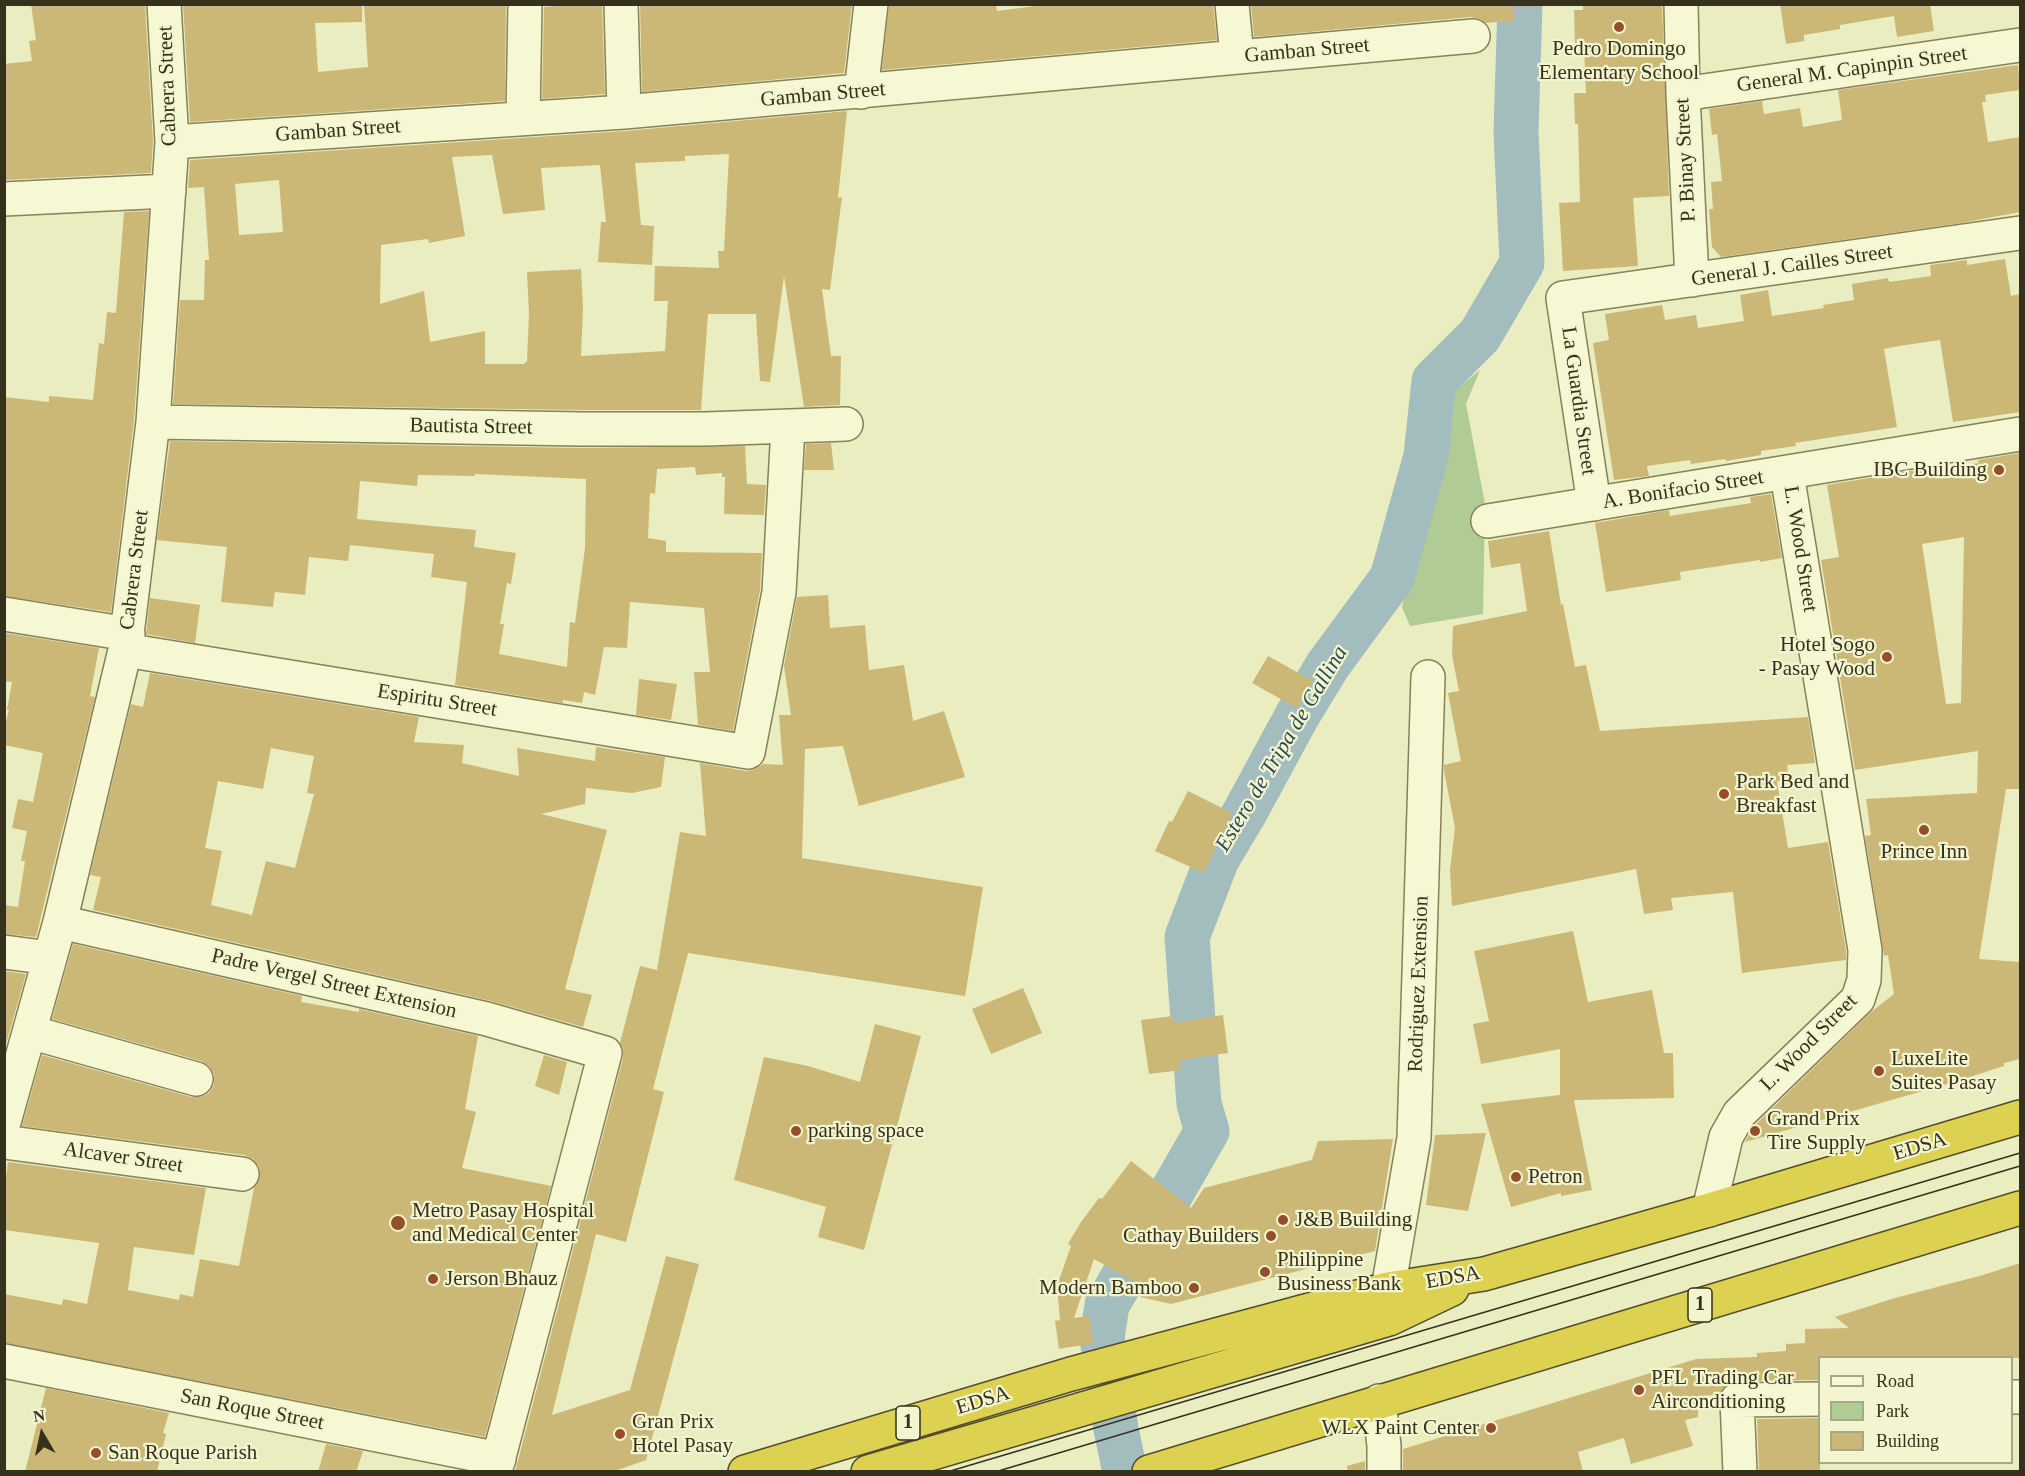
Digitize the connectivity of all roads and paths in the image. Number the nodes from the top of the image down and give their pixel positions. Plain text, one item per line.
1 (164, 4) edge
2 (525, 4) edge
3 (621, 4) edge
4 (871, 4) edge
5 (1232, 4) edge
6 (1681, 4) edge
7 (1473, 36) dead end
8 (2020, 45) edge
9 (1237, 57) junction
10 (861, 92) junction
11 (1683, 94) junction
12 (624, 112) junction
13 (523, 118) junction
14 (172, 142) junction
15 (169, 191) junction
16 (4, 199) edge
17 (2020, 233) edge
18 (1692, 280) junction
19 (1563, 298) joint
20 (153, 422) junction
21 (846, 424) dead end
22 (788, 427) junction
23 (2020, 434) edge
24 (1787, 474) junction
25 (1594, 504) junction
26 (1488, 521) dead end
27 (4, 614) edge
28 (126, 642) junction
29 (1428, 677) dead end
30 (60, 922) junction
31 (4, 952) edge
32 (50, 958) junction
33 (30, 1032) junction
34 (196, 1079) dead end
35 (2020, 1117) edge
36 (4, 1122) edge
37 (4, 1142) edge
38 (242, 1174) dead end
39 (2020, 1208) edge
40 (1709, 1210) junction
41 (1484, 1274) junction
42 (1388, 1289) junction
43 (4, 1361) edge
44 (1818, 1399) edge
45 (1379, 1401) junction
46 (1210, 1460) edge
47 (497, 1465) edge
48 (745, 1472) edge
49 (868, 1472) edge
50 (1149, 1472) edge
51 (1384, 1472) edge
52 (1740, 1472) edge

1 - 14 street, Cabrera Street
2 - 13 street
3 - 12 street
4 - 10 street
5 - 9 street
6 - 11 street, P. Binay Street
7 - 9 street, Gamban Street
8 - 11 street, General M. Capinpin Street
9 - 10 street, Gamban Street
10 - 12 street, Gamban Street
11 - 18 street, P. Binay Street
12 - 13 street, Gamban Street
13 - 14 street, Gamban Street
14 - 15 street, Cabrera Street
15 - 16 street
15 - 20 street, Cabrera Street
17 - 18 street, General J. Cailles Street
18 - 19 street, General J. Cailles Street
19 - 25 street, La Guardia Street
20 - 22 street, Bautista Street
20 - 28 street, Cabrera Street
21 - 22 street, Bautista Street
22 - 28 street, Espiritu Street
23 - 24 street, A. Bonifacio Street
24 - 25 street, A. Bonifacio Street
24 - 40 street, L. Wood Street
25 - 26 street, A. Bonifacio Street
27 - 28 street, Espiritu Street
28 - 30 street, Cabrera Street
29 - 42 street, Rodriguez Extension
30 - 32 street, Cabrera Street
30 - 47 street, Padre Vergel Street Extension
31 - 32 street
32 - 33 street, Cabrera Street
33 - 34 street
33 - 36 street, Cabrera Street
35 - 40 highway, EDSA / 1
37 - 38 street, Alcaver Street
39 - 45 highway, 1
40 - 41 highway, EDSA / 1
41 - 42 highway, EDSA / 1
41 - 49 highway
42 - 48 highway, EDSA / 1
43 - 47 street, San Roque Street
44 - 52 street
45 - 46 highway, 1
45 - 51 street
46 - 50 highway, 1

